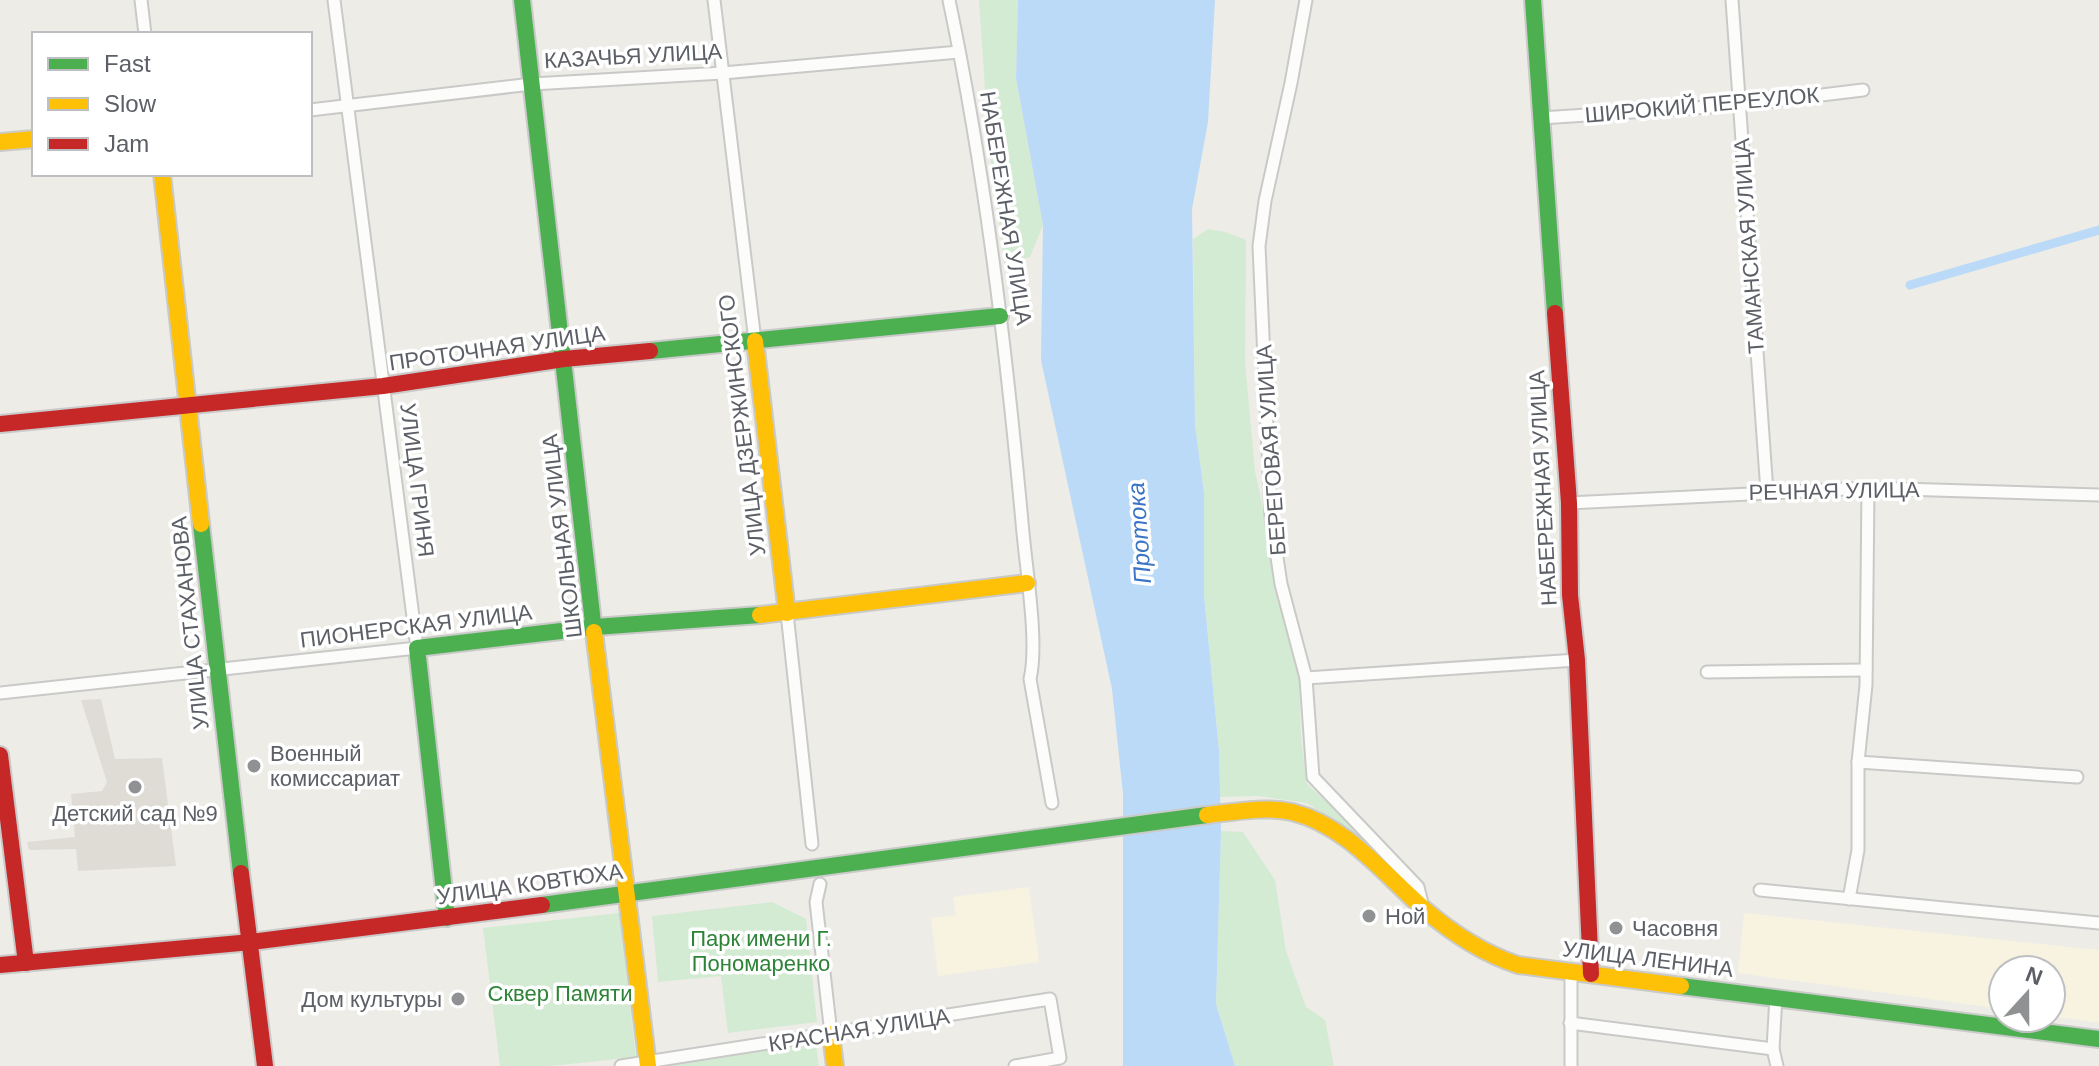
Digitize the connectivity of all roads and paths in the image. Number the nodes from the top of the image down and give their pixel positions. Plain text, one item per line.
1 (141, 0) edge
2 (334, 0) edge
3 (522, 0) edge
4 (714, 0) edge
5 (949, 0) edge
6 (1306, 0) edge
7 (1533, 0) edge
8 (1732, 0) edge
9 (145, 32) edge
10 (959, 52) junction
11 (723, 73) junction
12 (532, 84) junction
13 (1863, 90) dead end
14 (1739, 105) junction
15 (348, 107) junction
16 (312, 110) edge
17 (1541, 118) junction
18 (32, 139) edge
19 (0, 142) edge
20 (162, 176) edge
21 (1000, 316) junction
22 (755, 341) junction
23 (564, 359) junction
24 (383, 386) junction
25 (189, 403) junction
26 (0, 424) edge
27 (1868, 488) junction
28 (1767, 492) junction
29 (2099, 495) edge
30 (1569, 503) junction
31 (1027, 583) junction
32 (787, 613) junction
33 (595, 627) junction
34 (417, 648) junction
35 (1577, 660) junction
36 (1866, 670) junction
37 (216, 671) junction
38 (1707, 672) dead end
39 (1306, 678) junction
40 (0, 693) edge
41 (0, 755) edge
42 (1858, 762) junction
43 (2077, 777) dead end
44 (1052, 803) dead end
45 (1239, 811) joint
46 (812, 844) dead end
47 (820, 884) dead end
48 (1760, 890) dead end
49 (628, 892) junction
50 (1849, 899) junction
51 (1423, 907) junction
52 (447, 918) junction
53 (2099, 923) edge
54 (251, 942) junction
55 (26, 963) junction
56 (0, 965) edge
57 (1571, 972) junction
58 (1591, 974) junction
59 (1776, 996) junction
60 (1570, 1023) junction
61 (831, 1034) junction
62 (2099, 1039) edge
63 (1773, 1049) junction
64 (1061, 1062) edge
65 (648, 1064) edge
66 (265, 1066) edge
67 (621, 1066) edge
68 (835, 1066) edge
69 (1015, 1066) edge
70 (1571, 1066) edge
71 (1777, 1066) edge

1 - 9 street
2 - 15 street, УЛИЦА ГРИНЯ
3 - 12 street, ШКОЛЬНАЯ УЛИЦА
4 - 11 street, УЛИЦА ДЗЕРЖИНСКОГО
5 - 10 street, НАБЕРЕЖНАЯ УЛИЦА
6 - 39 street, БЕРЕГОВАЯ УЛИЦА
7 - 17 street, НАБЕРЕЖНАЯ УЛИЦА
8 - 14 street, ТАМАНСКАЯ УЛИЦА
10 - 11 street, КАЗАЧЬЯ УЛИЦА
10 - 21 street, НАБЕРЕЖНАЯ УЛИЦА
11 - 12 street, КАЗАЧЬЯ УЛИЦА
11 - 22 street, УЛИЦА ДЗЕРЖИНСКОГО
12 - 15 street, КАЗАЧЬЯ УЛИЦА
12 - 23 street, ШКОЛЬНАЯ УЛИЦА
13 - 14 street, ШИРОКИЙ ПЕРЕУЛОК
14 - 17 street, ШИРОКИЙ ПЕРЕУЛОК
14 - 28 street, ТАМАНСКАЯ УЛИЦА
15 - 16 street, КАЗАЧЬЯ УЛИЦА
15 - 24 street, УЛИЦА ГРИНЯ
17 - 30 street, НАБЕРЕЖНАЯ УЛИЦА
18 - 19 street
20 - 25 street, УЛИЦА СТАХАНОВА
21 - 22 street, ПРОТОЧНАЯ УЛИЦА
21 - 31 street, НАБЕРЕЖНАЯ УЛИЦА
22 - 23 street, ПРОТОЧНАЯ УЛИЦА
22 - 32 street, УЛИЦА ДЗЕРЖИНСКОГО
23 - 24 street, ПРОТОЧНАЯ УЛИЦА
23 - 33 street, ШКОЛЬНАЯ УЛИЦА
24 - 25 street, ПРОТОЧНАЯ УЛИЦА
24 - 34 street, УЛИЦА ГРИНЯ
25 - 26 street, ПРОТОЧНАЯ УЛИЦА
25 - 37 street, УЛИЦА СТАХАНОВА
27 - 28 street, РЕЧНАЯ УЛИЦА
27 - 29 street, РЕЧНАЯ УЛИЦА
27 - 36 street
28 - 30 street, РЕЧНАЯ УЛИЦА
30 - 35 street, НАБЕРЕЖНАЯ УЛИЦА
31 - 32 street, ПИОНЕРСКАЯ УЛИЦА
31 - 44 street, НАБЕРЕЖНАЯ УЛИЦА
32 - 33 street, ПИОНЕРСКАЯ УЛИЦА
32 - 46 street, УЛИЦА ДЗЕРЖИНСКОГО
33 - 34 street, ПИОНЕРСКАЯ УЛИЦА
33 - 49 street, ШКОЛЬНАЯ УЛИЦА
34 - 37 street, ПИОНЕРСКАЯ УЛИЦА
34 - 52 street, УЛИЦА ГРИНЯ
35 - 39 street
35 - 58 street, НАБЕРЕЖНАЯ УЛИЦА
36 - 38 street
36 - 42 street
37 - 40 street, ПИОНЕРСКАЯ УЛИЦА
37 - 54 street, УЛИЦА СТАХАНОВА
39 - 51 street, БЕРЕГОВАЯ УЛИЦА
41 - 55 street
42 - 43 street
42 - 50 street
45 - 49 street, УЛИЦА КОВТЮХА
45 - 51 street, УЛИЦА ЛЕНИНА
47 - 61 street
48 - 50 street
49 - 52 street, УЛИЦА КОВТЮХА
49 - 65 street, ШКОЛЬНАЯ УЛИЦА
50 - 53 street
51 - 57 street, УЛИЦА ЛЕНИНА
52 - 54 street, УЛИЦА КОВТЮХА
54 - 55 street, УЛИЦА КОВТЮХА
54 - 66 street, УЛИЦА СТАХАНОВА
55 - 56 street, УЛИЦА КОВТЮХА
57 - 58 street, УЛИЦА ЛЕНИНА
57 - 60 street
58 - 59 street, УЛИЦА ЛЕНИНА
59 - 62 street, УЛИЦА ЛЕНИНА
59 - 63 street
60 - 63 street
60 - 70 street
61 - 64 street, КРАСНАЯ УЛИЦА
61 - 65 street, КРАСНАЯ УЛИЦА
61 - 68 street
63 - 71 street
64 - 69 street
65 - 67 street, КРАСНАЯ УЛИЦА

